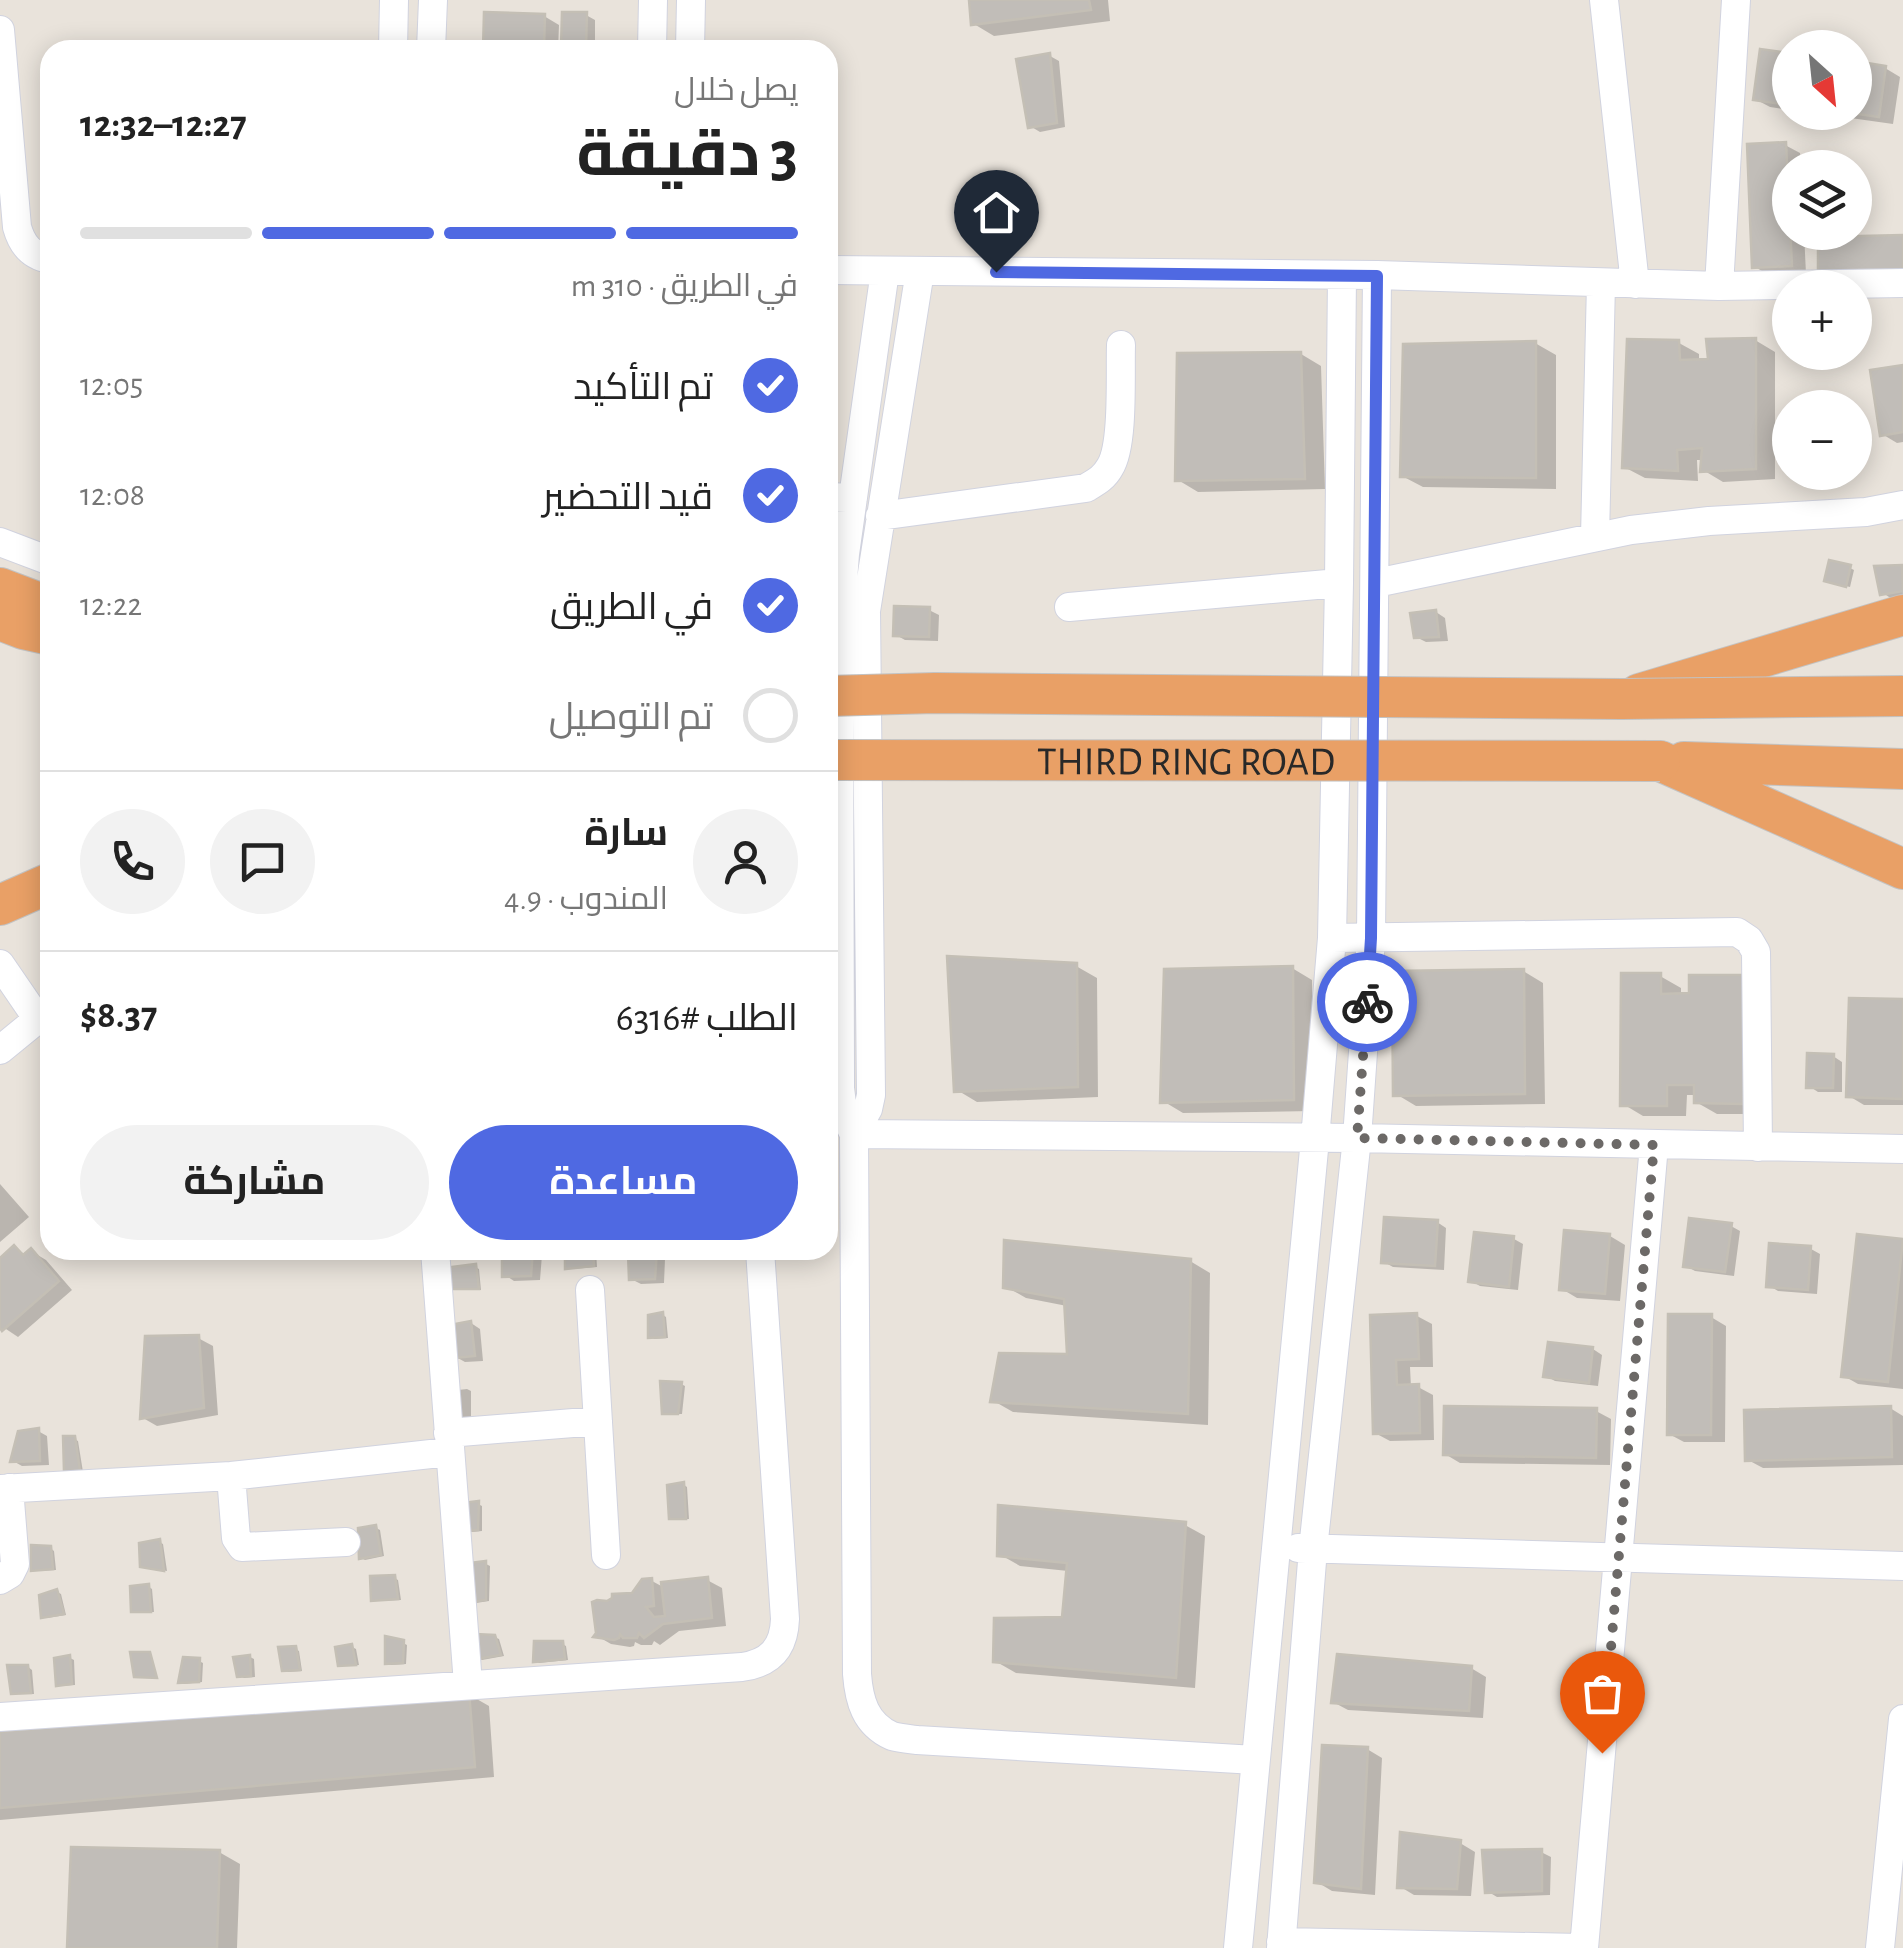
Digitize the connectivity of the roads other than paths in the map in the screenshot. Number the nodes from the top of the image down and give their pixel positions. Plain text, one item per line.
1 (394, 0) edge
2 (432, 0) edge
3 (653, 0) edge
4 (692, 0) edge
5 (1604, 0) edge
6 (1736, 0) edge
7 (0, 30) edge
8 (393, 40) edge
9 (431, 40) edge
10 (652, 40) edge
11 (690, 40) edge
12 (40, 257) edge
13 (838, 270) edge
14 (886, 271) junction
15 (920, 272) junction
16 (1342, 275) junction
17 (1377, 276) junction
18 (1903, 283) edge
19 (1601, 284) junction
20 (1635, 284) junction
21 (1719, 286) junction
22 (1121, 344) dead end
23 (840, 497) edge
24 (1903, 505) edge
25 (880, 516) junction
26 (1595, 537) junction
27 (0, 542) edge
28 (40, 557) edge
29 (1339, 583) junction
30 (1376, 583) junction
31 (0, 588) edge
32 (40, 603) edge
33 (1069, 607) dead end
34 (1903, 615) edge
35 (0, 620) edge
36 (40, 632) edge
37 (838, 683) edge
38 (935, 693) junction
39 (838, 696) edge
40 (1903, 696) edge
41 (1622, 699) junction
42 (838, 718) edge
43 (838, 760) edge
44 (1660, 762) junction
45 (1903, 768) edge
46 (1903, 869) edge
47 (838, 884) edge
48 (40, 887) edge
49 (869, 888) junction
50 (0, 905) edge
51 (1332, 938) junction
52 (1371, 938) junction
53 (0, 964) edge
54 (40, 1009) edge
55 (40, 1017) edge
56 (838, 1020) edge
57 (0, 1050) edge
58 (854, 1134) junction
59 (1357, 1138) junction
60 (1315, 1139) junction
61 (1654, 1145) junction
62 (1758, 1147) junction
63 (1903, 1149) edge
64 (436, 1260) edge
65 (761, 1260) edge
66 (590, 1290) dead end
67 (598, 1422) junction
68 (449, 1443) junction
69 (231, 1476) junction
70 (4, 1489) edge
71 (346, 1542) dead end
72 (1277, 1547) junction
73 (1313, 1549) junction
74 (606, 1554) dead end
75 (1619, 1558) junction
76 (1903, 1566) edge
77 (0, 1580) edge
78 (468, 1684) junction
79 (0, 1717) edge
80 (1903, 1719) edge
81 (1255, 1760) junction
82 (1281, 1945) edge
83 (1238, 1948) edge
84 (1582, 1948) edge
85 (1880, 1948) edge

1 - 8 street
2 - 9 street
3 - 10 street
4 - 11 street
5 - 20 street
6 - 21 street
7 - 12 street
13 - 14 street
14 - 15 street
14 - 23 street
15 - 16 street
15 - 25 street
16 - 17 street
16 - 29 street
17 - 19 street
17 - 30 street
18 - 21 street
19 - 20 street
19 - 26 street
20 - 21 street
22 - 25 street
23 - 42 street
24 - 26 street
25 - 49 street
26 - 30 street
27 - 28 street
29 - 33 street
29 - 51 street
30 - 52 street
31 - 32 highway
34 - 41 highway, bridge
35 - 36 highway
37 - 38 highway, bridge
38 - 39 highway, THIRD RING ROAD, bridge
38 - 41 highway, THIRD RING ROAD, bridge
40 - 41 highway, THIRD RING ROAD, bridge
43 - 44 highway, THIRD RING ROAD, bridge
44 - 45 highway, THIRD RING ROAD
44 - 46 highway
47 - 49 street
48 - 50 highway
49 - 58 street
51 - 52 street
51 - 60 street
52 - 59 street
52 - 62 street
53 - 54 street
55 - 57 street
56 - 58 street
58 - 60 street
58 - 81 street
59 - 60 street
59 - 61 street
59 - 73 street
60 - 72 street
61 - 62 street
61 - 75 street
62 - 63 street
64 - 68 street
65 - 78 street
66 - 67 street
67 - 68 street
67 - 74 street
68 - 69 street
68 - 78 street
69 - 70 street
69 - 71 street
70 - 77 street
72 - 73 street
72 - 81 street
73 - 75 street
73 - 82 street
75 - 76 street
75 - 84 street
78 - 79 street
80 - 85 street
81 - 83 street
82 - 84 street

